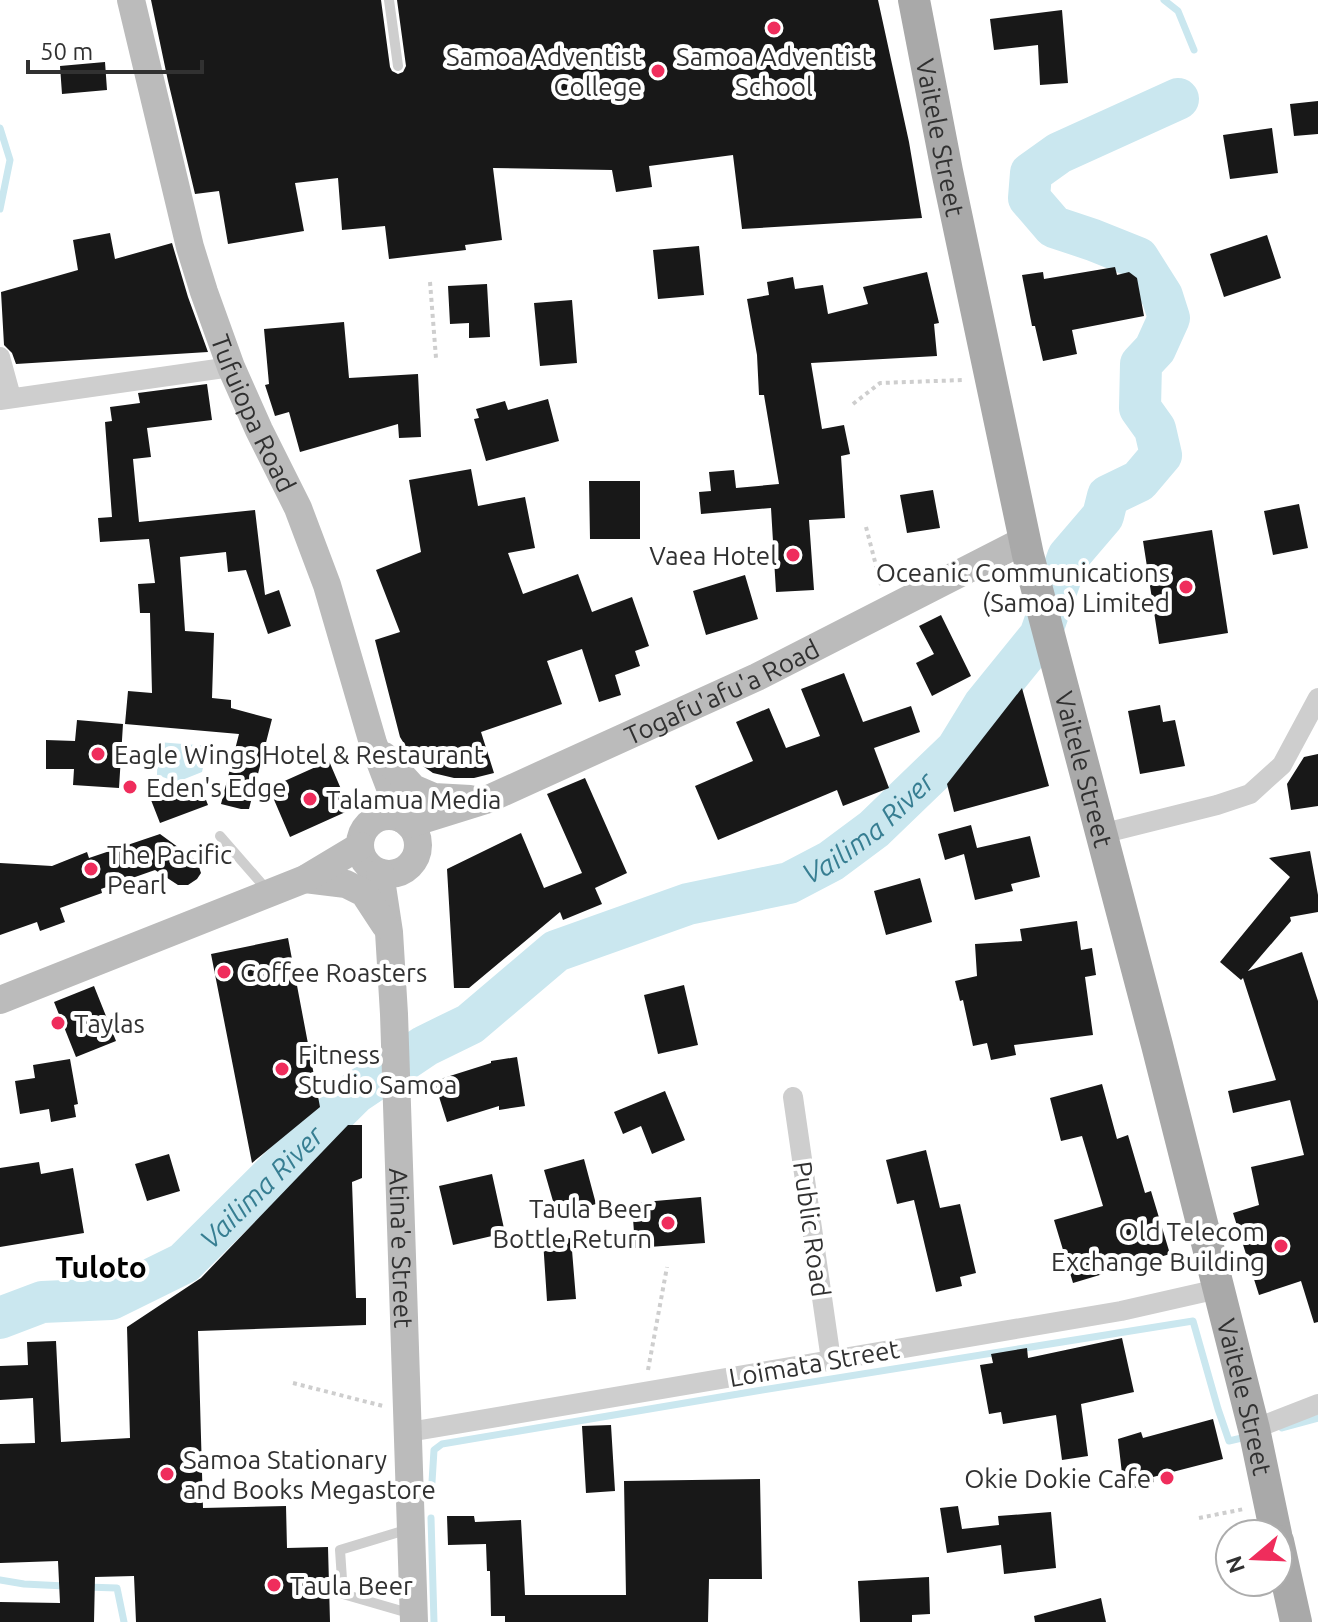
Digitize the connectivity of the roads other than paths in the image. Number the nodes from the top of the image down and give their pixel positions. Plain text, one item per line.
1 (131, 0) edge
2 (389, 0) edge
3 (914, 0) edge
4 (398, 66) dead end
5 (0, 357) edge
6 (231, 367) junction
7 (6, 398) edge
8 (1027, 548) junction
9 (1318, 698) edge
10 (373, 743) junction
11 (486, 800) junction
12 (405, 821) junction
13 (1101, 834) junction
14 (220, 836) dead end
15 (384, 855) junction
16 (305, 879) junction
17 (270, 893) junction
18 (389, 932) junction
19 (0, 1000) edge
20 (793, 1097) dead end
21 (1218, 1289) junction
22 (831, 1360) junction
23 (1318, 1404) edge
24 (408, 1422) junction
25 (1254, 1429) junction
26 (1273, 1518) edge
27 (411, 1528) junction
28 (1291, 1598) edge
29 (414, 1618) edge
30 (1296, 1622) edge

1 - 6 main road, Tufuiopa Road
2 - 4 lane
3 - 8 main road, Vaitele Street
5 - 7 street
6 - 7 street
6 - 10 main road, Tufuiopa Road
8 - 11 main road, Togafu'afu'a Road
8 - 13 main road, Vaitele Street
9 - 13 street
10 - 11 main road
10 - 12 main road, Tufuiopa Road
10 - 15 main road
11 - 12 main road, Togafu'afu'a Road
11 - 15 main road
12 - 15 main road, Togafu'afu'a Road
13 - 21 main road, Vaitele Street
14 - 17 lane
15 - 16 main road
15 - 18 main road
16 - 17 main road
16 - 18 main road
17 - 19 main road
18 - 24 main road, Atina'e Street
20 - 22 street, Public Road
21 - 22 street, Loimata Street
21 - 25 main road, Vaitele Street
22 - 24 street, Loimata Street
23 - 25 street
24 - 27 main road, Atina'e Street
25 - 26 main road, Vaitele Street
27 - 29 main road, Atina'e Street
27 - 29 lane
28 - 30 main road

